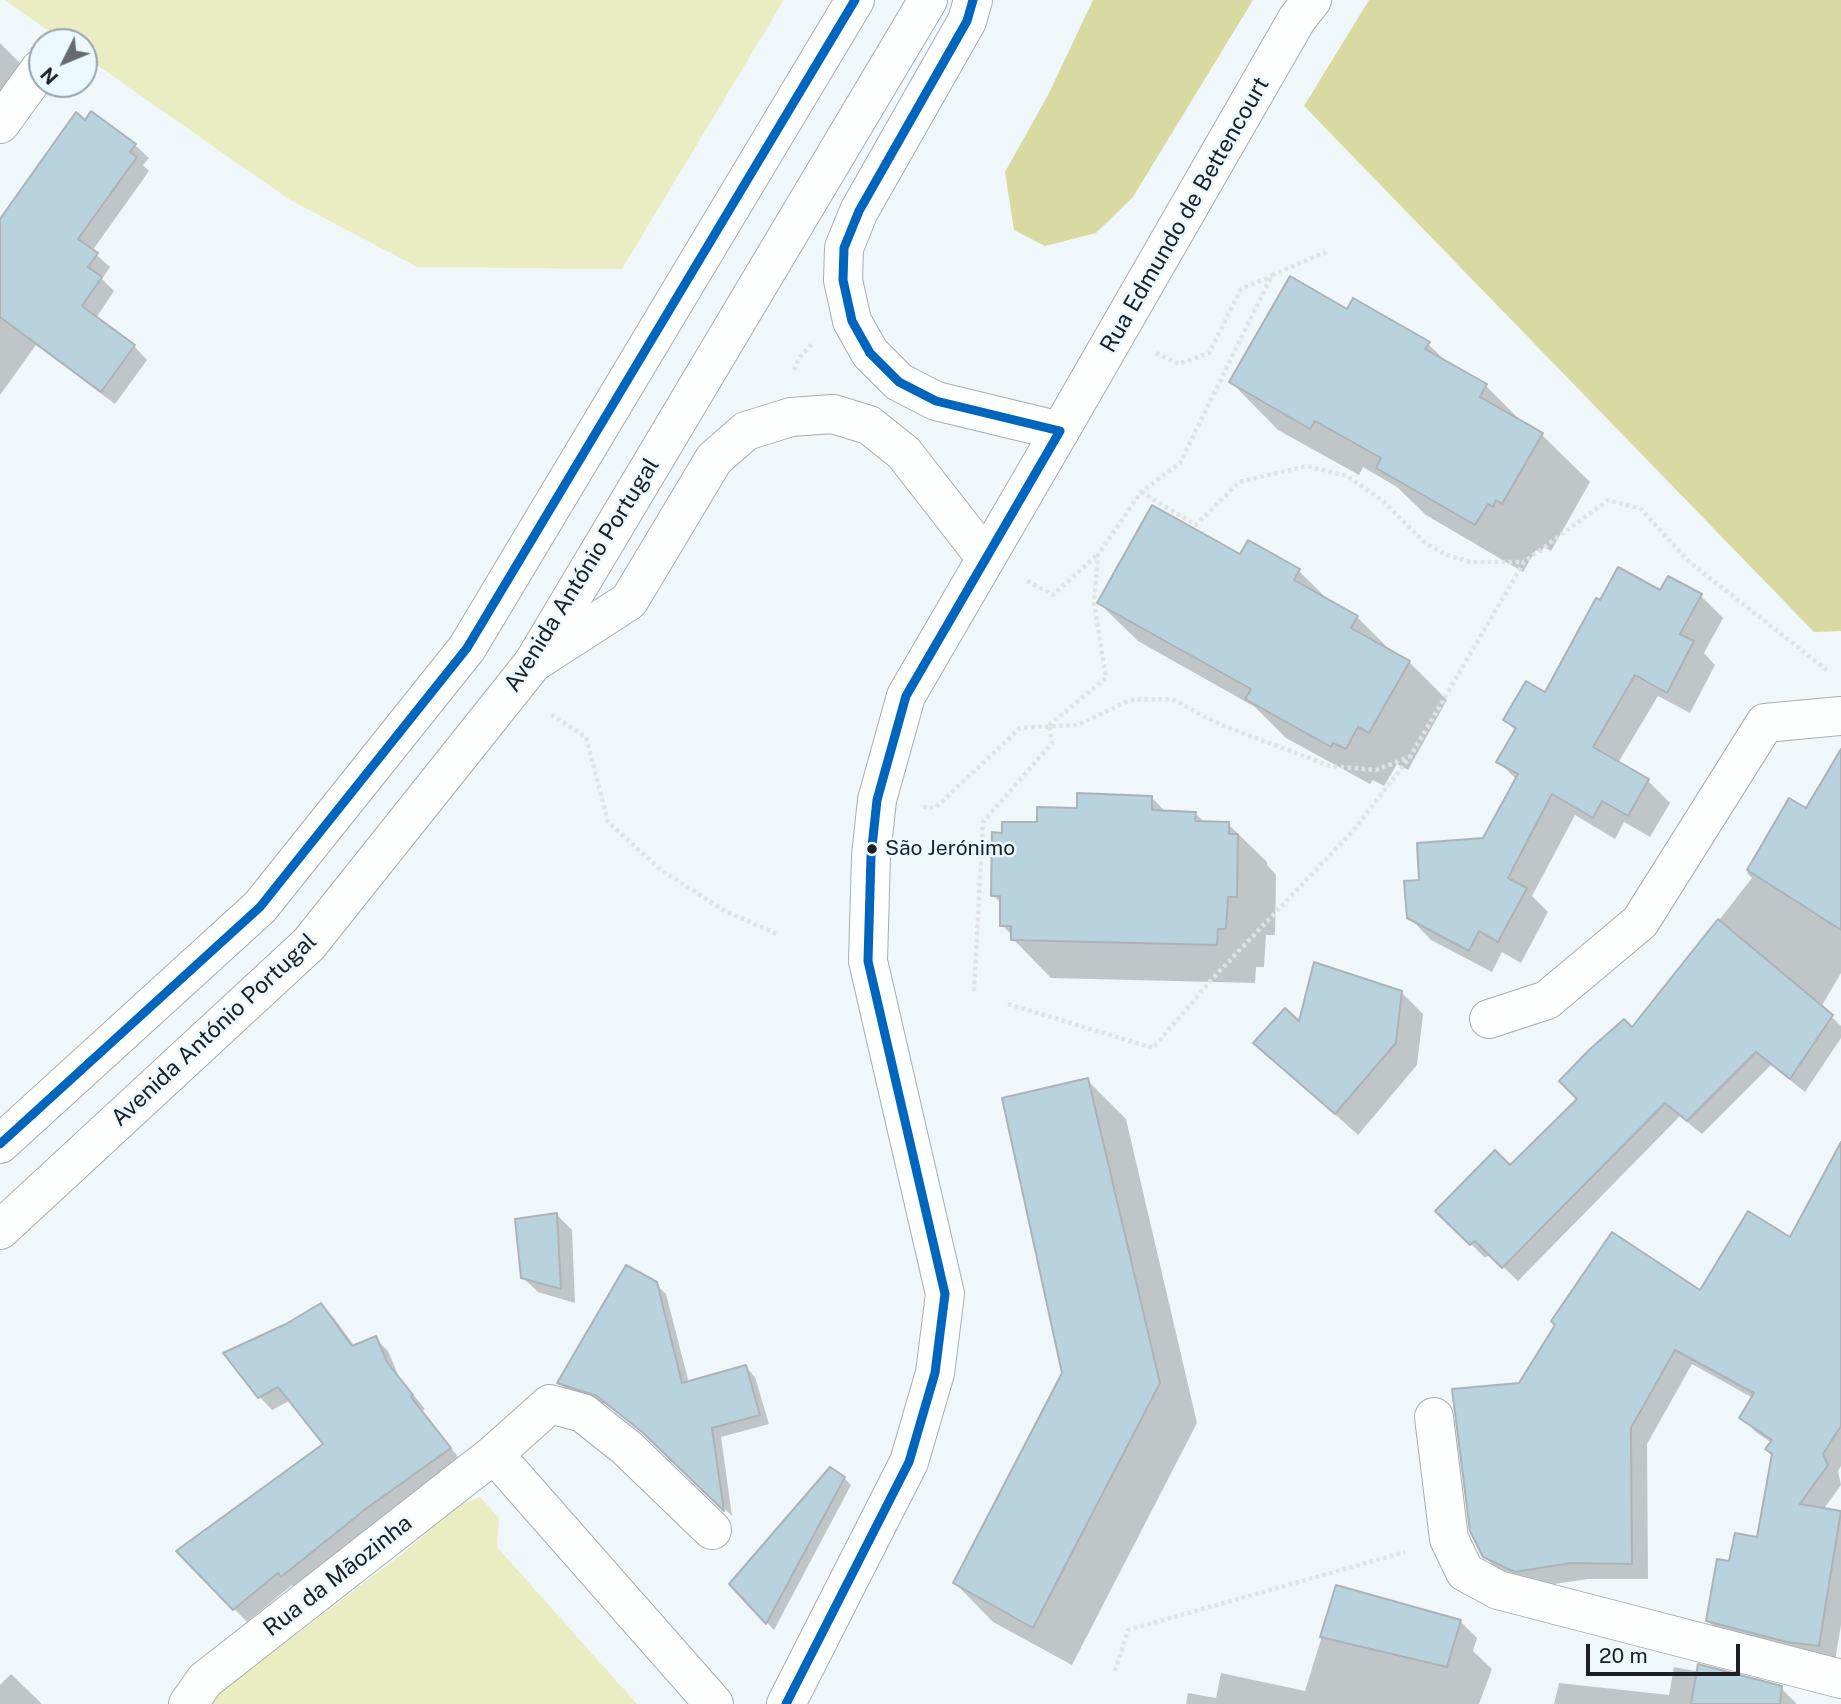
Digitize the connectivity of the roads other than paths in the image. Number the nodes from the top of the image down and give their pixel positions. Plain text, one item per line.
1 (855, 0) edge
2 (928, 0) edge
3 (973, 0) edge
4 (1312, 0) edge
5 (28, 86) edge
6 (0, 124) edge
7 (1060, 431) junction
8 (985, 557) junction
9 (533, 663) junction
10 (1841, 716) edge
11 (1489, 1019) dead end
12 (0, 1144) edge
13 (0, 1230) edge
14 (1434, 1417) dead end
15 (494, 1454) junction
16 (712, 1530) dead end
17 (1841, 1679) edge
18 (188, 1704) edge
19 (714, 1704) edge
20 (786, 1704) edge

1 - 12 street
2 - 9 street, Avenida António Portugal
3 - 7 street
4 - 7 street, Rua Edmundo de Bettencourt
5 - 6 street
7 - 8 street, Rua Edmundo de Bettencourt
8 - 9 street
8 - 20 street, Rua Edmundo de Bettencourt
9 - 13 street, Avenida António Portugal
10 - 11 street
14 - 17 street
15 - 16 street, Rua da Mãozinha
15 - 18 street, Rua da Mãozinha
15 - 19 street

